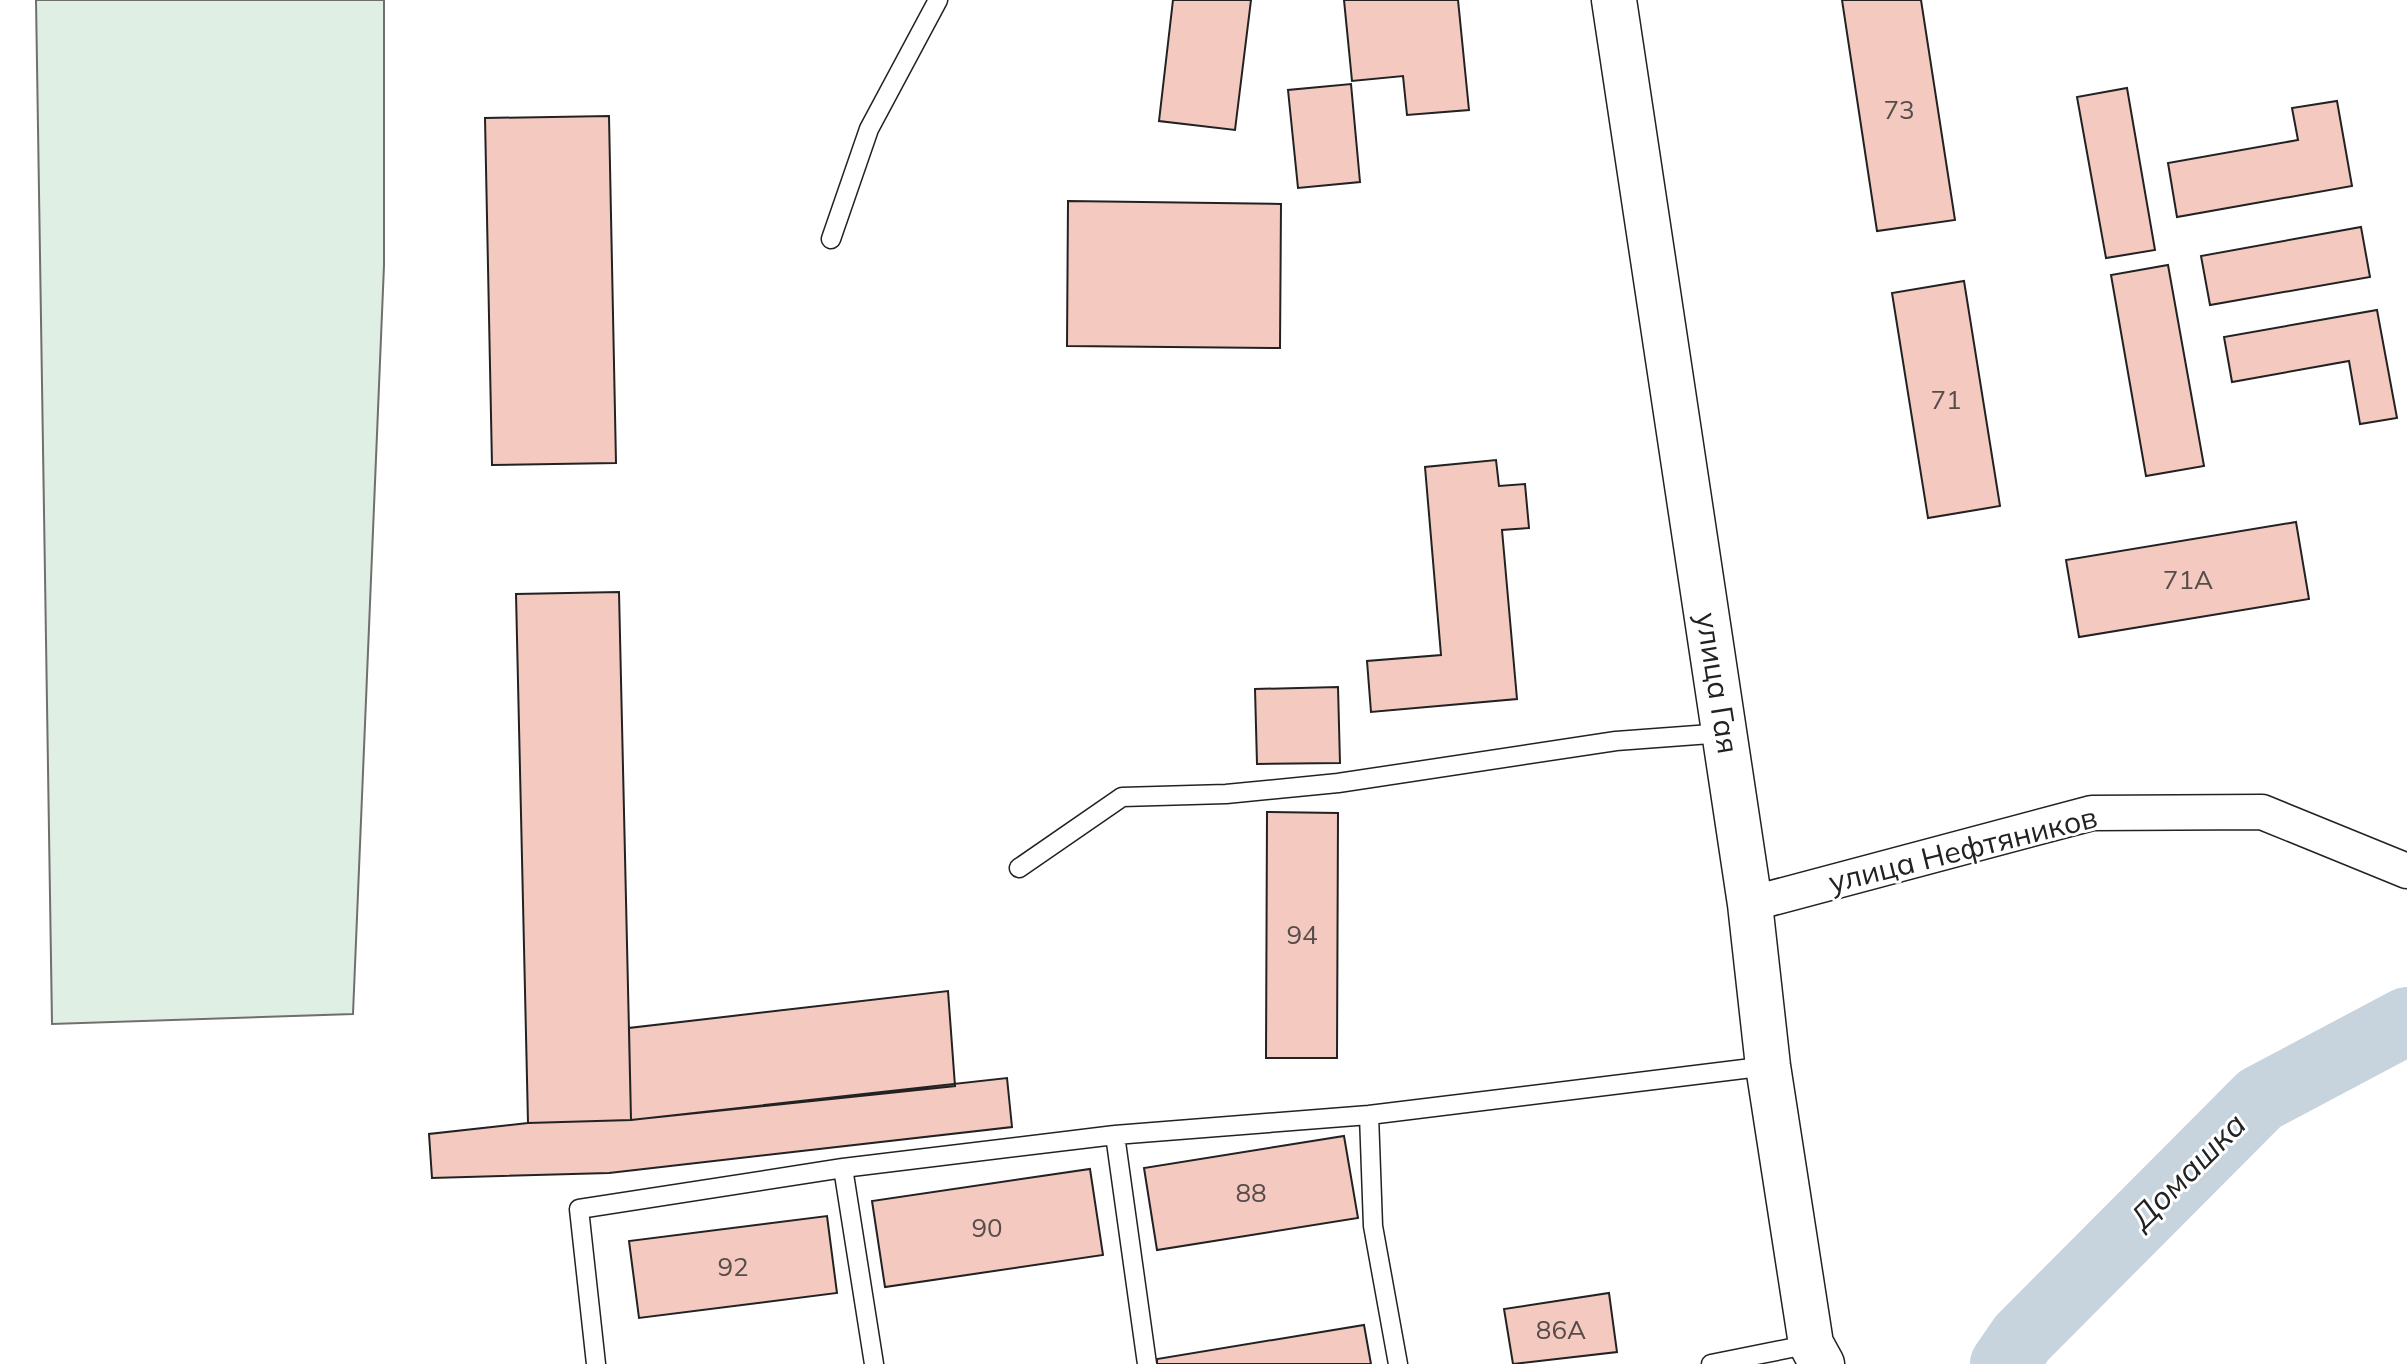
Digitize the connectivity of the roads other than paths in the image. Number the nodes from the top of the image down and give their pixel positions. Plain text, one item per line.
1 (938, 0) edge
2 (1614, 0) edge
3 (831, 239) dead end
4 (1724, 733) junction
5 (1019, 868) dead end
6 (2407, 871) edge
7 (1750, 904) junction
8 (1768, 1066) junction
9 (1369, 1115) junction
10 (1115, 1135) junction
11 (843, 1168) junction
12 (1816, 1354) edge
13 (596, 1364) edge
14 (874, 1364) edge
15 (1147, 1364) edge
16 (1398, 1364) edge
17 (1711, 1364) edge

1 - 3 lane
2 - 4 main road, улица Гая
4 - 5 lane
4 - 7 main road, улица Гая
6 - 7 street, улица Нефтяников
7 - 8 main road, улица Гая
8 - 9 lane
8 - 12 main road, улица Гая
9 - 10 lane
9 - 16 lane
10 - 11 lane
10 - 15 lane
11 - 13 lane
11 - 14 lane
12 - 17 lane

